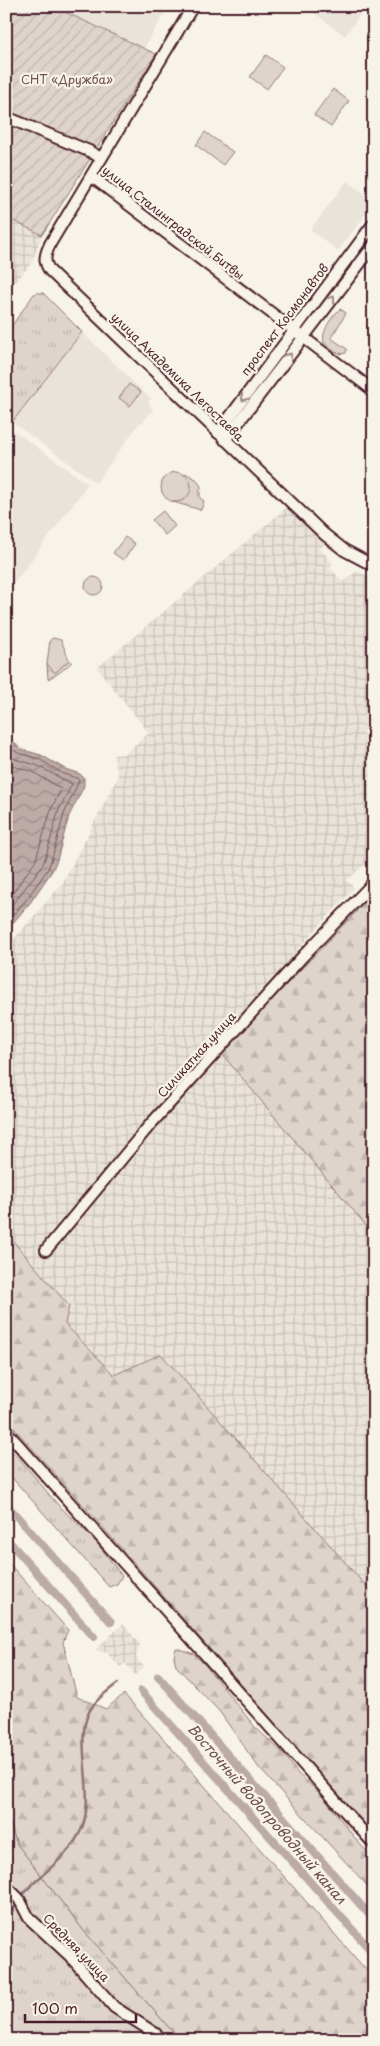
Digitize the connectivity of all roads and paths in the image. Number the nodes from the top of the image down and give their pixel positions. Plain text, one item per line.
1 (193, 6) edge
2 (6, 117) edge
3 (101, 158) junction
4 (91, 176) junction
5 (374, 223) edge
6 (374, 244) edge
7 (293, 330) junction
8 (303, 338) junction
9 (374, 391) edge
10 (222, 436) junction
11 (374, 566) edge
12 (374, 882) edge
13 (46, 1250) dead end
14 (6, 1430) edge
15 (374, 1844) edge
16 (6, 1886) edge
17 (159, 2040) edge

1 - 3 street, улица Сталинградской Битвы
2 - 3 street
3 - 4 street, улица Сталинградской Битвы
4 - 7 street, улица Сталинградской Битвы
4 - 10 street, улица Академика Легостаева
5 - 7 street, проспект Космонавтов
8 -> 6 street, проспект Космонавтов
7 - 8 street, улица Сталинградской Битвы
7 -> 10 street, проспект Космонавтов
8 - 9 street, улица Сталинградской Битвы
10 -> 8 street, проспект Космонавтов
10 - 11 street, улица Академика Легостаева
12 - 13 street, Силикатная улица
14 - 15 street
16 - 17 street, Средняя улица

